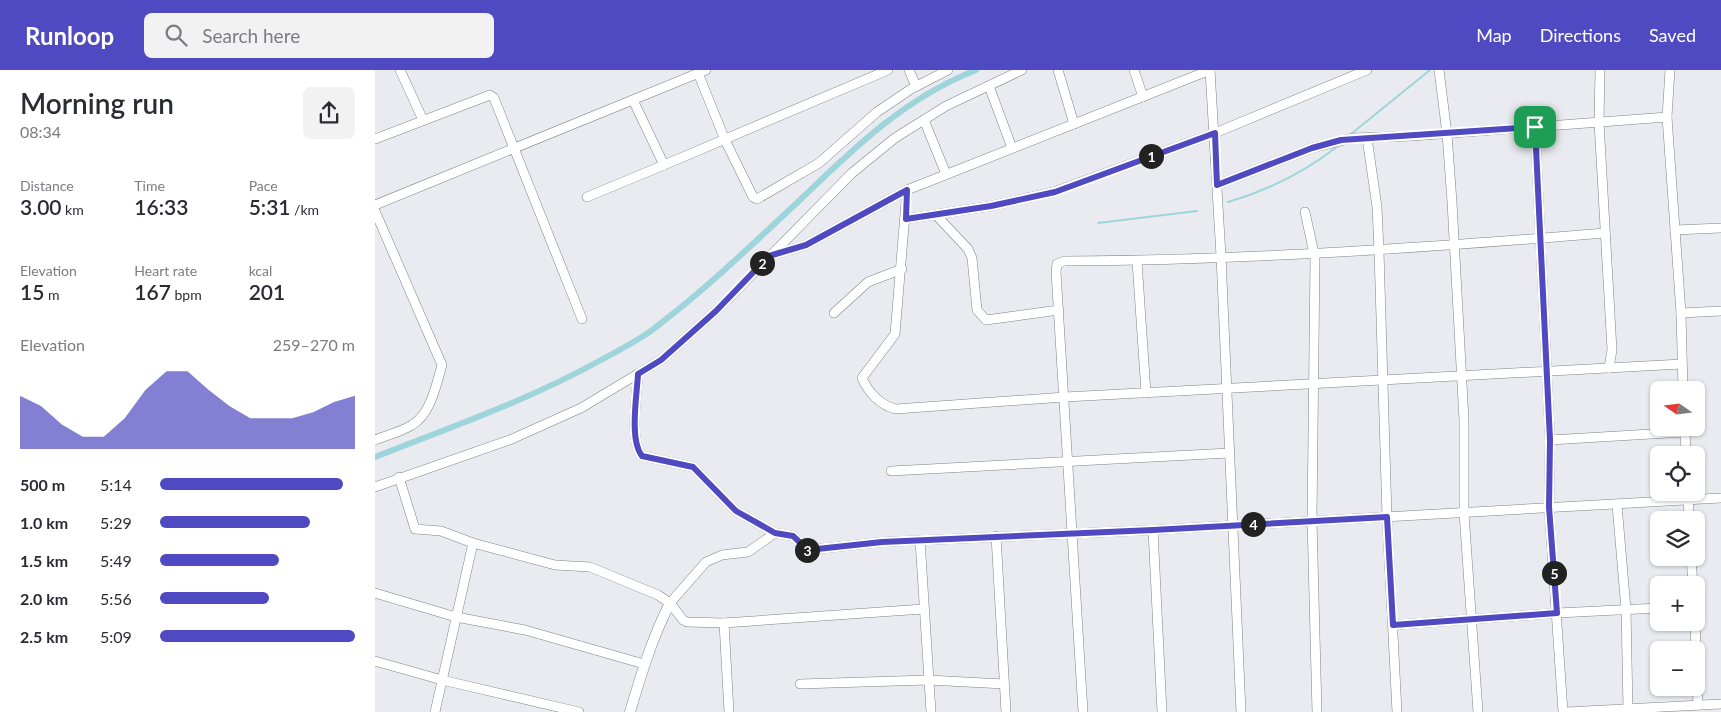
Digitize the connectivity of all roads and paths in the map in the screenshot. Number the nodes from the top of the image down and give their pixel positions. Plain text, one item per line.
1 (400, 70) edge
2 (888, 70) edge
3 (909, 70) edge
4 (948, 70) edge
5 (1022, 70) edge
6 (1058, 70) edge
7 (1134, 70) edge
8 (1210, 70) edge
9 (1367, 70) edge
10 (1439, 70) edge
11 (1600, 70) edge
12 (1670, 70) edge
13 (702, 72) edge
14 (916, 86) junction
15 (989, 86) junction
16 (1143, 97) junction
17 (633, 100) junction
18 (1667, 117) junction
19 (423, 120) junction
20 (924, 120) junction
21 (1599, 122) junction
22 (1074, 124) junction
23 (1535, 127) junction
24 (1215, 133) junction
25 (1447, 134) junction
26 (1367, 138) junction
27 (375, 139) edge
28 (725, 140) junction
29 (1012, 148) junction
30 (513, 149) junction
31 (664, 166) junction
32 (946, 174) junction
33 (1217, 185) junction
34 (907, 190) junction
35 (587, 196) dead end
36 (375, 205) edge
37 (375, 211) edge
38 (1305, 212) dead end
39 (935, 215) junction
40 (906, 219) junction
41 (1721, 228) edge
42 (1675, 230) junction
43 (1605, 233) junction
44 (1540, 239) junction
45 (1455, 246) junction
46 (1379, 250) junction
47 (1315, 252) junction
48 (769, 256) junction
49 (1221, 256) junction
50 (1137, 261) junction
51 (902, 269) junction
52 (1059, 310) junction
53 (1721, 310) edge
54 (834, 313) dead end
55 (1681, 313) junction
56 (582, 319) dead end
57 (1682, 364) junction
58 (1609, 368) junction
59 (1547, 371) junction
60 (638, 374) junction
61 (1461, 376) junction
62 (1384, 380) junction
63 (1683, 381) edge
64 (1315, 384) junction
65 (1225, 388) junction
66 (1146, 393) junction
67 (1065, 397) junction
68 (1650, 433) edge
69 (375, 440) edge
70 (1550, 440) junction
71 (1229, 454) junction
72 (1069, 463) junction
73 (891, 471) dead end
74 (399, 477) junction
75 (375, 487) edge
76 (1705, 497) edge
77 (1721, 498) edge
78 (1650, 501) edge
79 (1617, 505) junction
80 (1549, 507) junction
81 (1464, 513) junction
82 (1387, 517) junction
83 (1312, 520) junction
84 (1232, 526) junction
85 (1153, 530) junction
86 (1072, 532) junction
87 (775, 533) junction
88 (996, 536) junction
89 (921, 540) junction
90 (473, 543) junction
91 (375, 593) edge
92 (670, 603) junction
93 (1650, 608) edge
94 (923, 609) junction
95 (1626, 609) junction
96 (1557, 613) junction
97 (456, 617) junction
98 (1471, 620) junction
99 (724, 623) junction
100 (1393, 625) junction
101 (375, 661) edge
102 (644, 664) junction
103 (442, 680) junction
104 (928, 680) junction
105 (800, 684) dead end
106 (1004, 684) junction
107 (1698, 696) edge
108 (1721, 704) edge
109 (1699, 705) junction
110 (1628, 708) junction
111 (435, 712) edge
112 (579, 712) edge
113 (630, 712) edge
114 (729, 712) edge
115 (931, 712) edge
116 (1006, 712) edge
117 (1083, 712) edge
118 (1162, 712) edge
119 (1241, 712) edge
120 (1317, 712) edge
121 (1397, 712) edge
122 (1478, 712) edge
123 (1565, 712) edge

1 - 19 street
2 - 28 street
3 - 14 street
4 - 14 street
5 - 15 street
6 - 22 street
7 - 16 street
8 - 16 street
8 - 24 street
9 - 24 street
10 - 25 street
11 - 21 street
12 - 18 street
13 - 17 street
13 - 28 street
14 - 28 street
15 - 20 street
15 - 29 street
16 - 22 street
17 - 30 street
17 - 31 street
18 - 21 street
18 - 42 street
19 - 27 street
19 - 30 street
20 - 32 street
20 - 48 street
21 - 23 street
21 - 43 street
22 - 29 street
23 - 25 street
23 - 44 street
24 - 33 street
24 - 39 street
25 - 26 street
25 - 45 street
26 - 33 street
26 - 46 street
28 - 31 street
29 - 32 street
30 - 36 street
30 - 56 street
31 - 35 street
32 - 34 street
33 - 49 street
34 - 40 street
34 - 48 street
37 - 69 street
38 - 47 street
39 - 40 street
39 - 52 street
40 - 51 street
41 - 42 street
42 - 55 street
43 - 44 street
43 - 58 street
44 - 45 street
44 - 59 street
45 - 46 street
45 - 61 street
46 - 47 street
46 - 62 street
47 - 49 street
47 - 64 street
48 - 60 street
49 - 50 street
49 - 65 street
50 - 52 street
50 - 66 street
51 - 54 street
51 - 67 street
52 - 67 street
53 - 55 street
55 - 57 street
57 - 58 street
57 - 63 street
58 - 59 street
59 - 61 street
59 - 70 street
60 - 74 street
60 - 87 street
61 - 62 street
61 - 81 street
62 - 64 street
62 - 82 street
64 - 65 street
64 - 83 street
65 - 66 street
65 - 71 street
66 - 67 street
67 - 72 street
68 - 70 street
70 - 80 street
71 - 72 street
71 - 84 street
72 - 73 street
72 - 86 street
74 - 75 street
74 - 90 street
76 - 77 street
78 - 79 street
79 - 80 street
79 - 95 street
80 - 81 street
80 - 96 street
81 - 82 street
81 - 98 street
82 - 83 street
82 - 100 street
83 - 84 street
83 - 120 street
84 - 85 street
84 - 119 street
85 - 86 street
85 - 118 street
86 - 88 street
86 - 117 street
87 - 89 street
87 - 92 street
88 - 89 street
88 - 106 street
89 - 94 street
90 - 92 street
90 - 97 street
91 - 97 street
92 - 99 street
92 - 102 main road
93 - 95 street
94 - 99 street
94 - 104 street
95 - 96 street
95 - 110 street
96 - 98 street
96 - 123 street
97 - 102 street
97 - 103 street
98 - 100 street
98 - 122 street
99 - 114 street
100 - 121 street
101 - 103 street
102 - 113 main road
103 - 111 street
103 - 112 street
104 - 105 street
104 - 106 street
104 - 115 street
106 - 116 street
107 - 109 street
108 - 109 street
109 - 110 street
110 - 123 street

